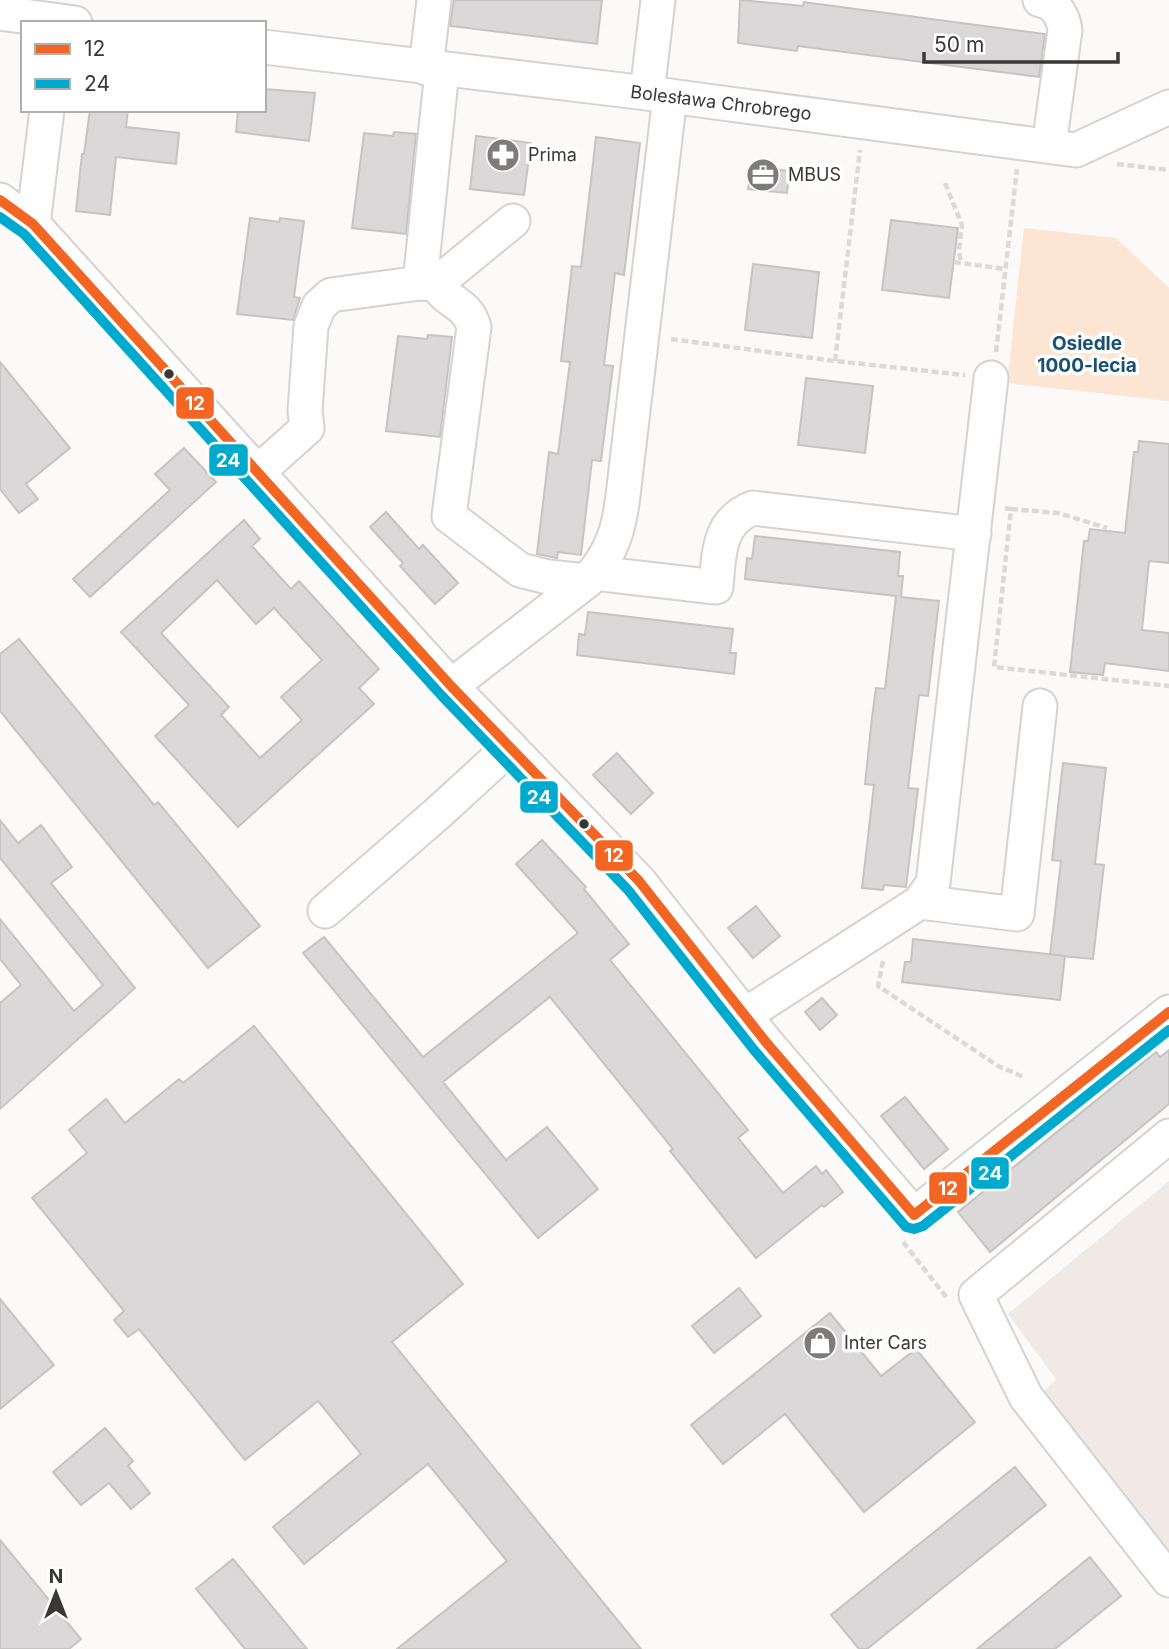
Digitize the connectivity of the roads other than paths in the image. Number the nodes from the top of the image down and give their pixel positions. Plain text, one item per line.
1 (434, 0) edge
2 (658, 0) edge
3 (1041, 0) edge
4 (0, 13) edge
5 (62, 16) edge
6 (266, 47) edge
7 (434, 69) junction
8 (659, 95) junction
9 (1169, 107) edge
10 (47, 112) edge
11 (1049, 146) junction
12 (0, 200) edge
13 (513, 221) dead end
14 (33, 225) junction
15 (428, 284) junction
16 (991, 378) road end
17 (258, 472) junction
18 (976, 519) junction
19 (590, 577) junction
20 (451, 686) junction
21 (1040, 706) dead end
22 (510, 747) junction
23 (325, 911) dead end
24 (906, 911) junction
25 (1169, 1012) edge
26 (745, 1015) junction
27 (1169, 1136) edge
28 (1169, 1580) edge

1 - 7 street
2 - 8 street
3 - 11 street
4 - 5 street
6 - 7 street, Bolesława Chrobrego
7 - 8 street, Bolesława Chrobrego
7 - 15 street
8 - 11 street, Bolesława Chrobrego
8 - 19 street
9 - 11 street
10 - 14 street
12 - 14 street
13 - 15 street
14 - 17 street
15 - 17 street
15 - 19 street
16 - 18 street
17 - 20 street
18 - 19 street
18 - 24 street
19 - 20 street
20 - 22 street
21 - 24 street
22 - 23 street
22 - 26 street
24 - 26 street
25 - 26 street
27 - 28 street

